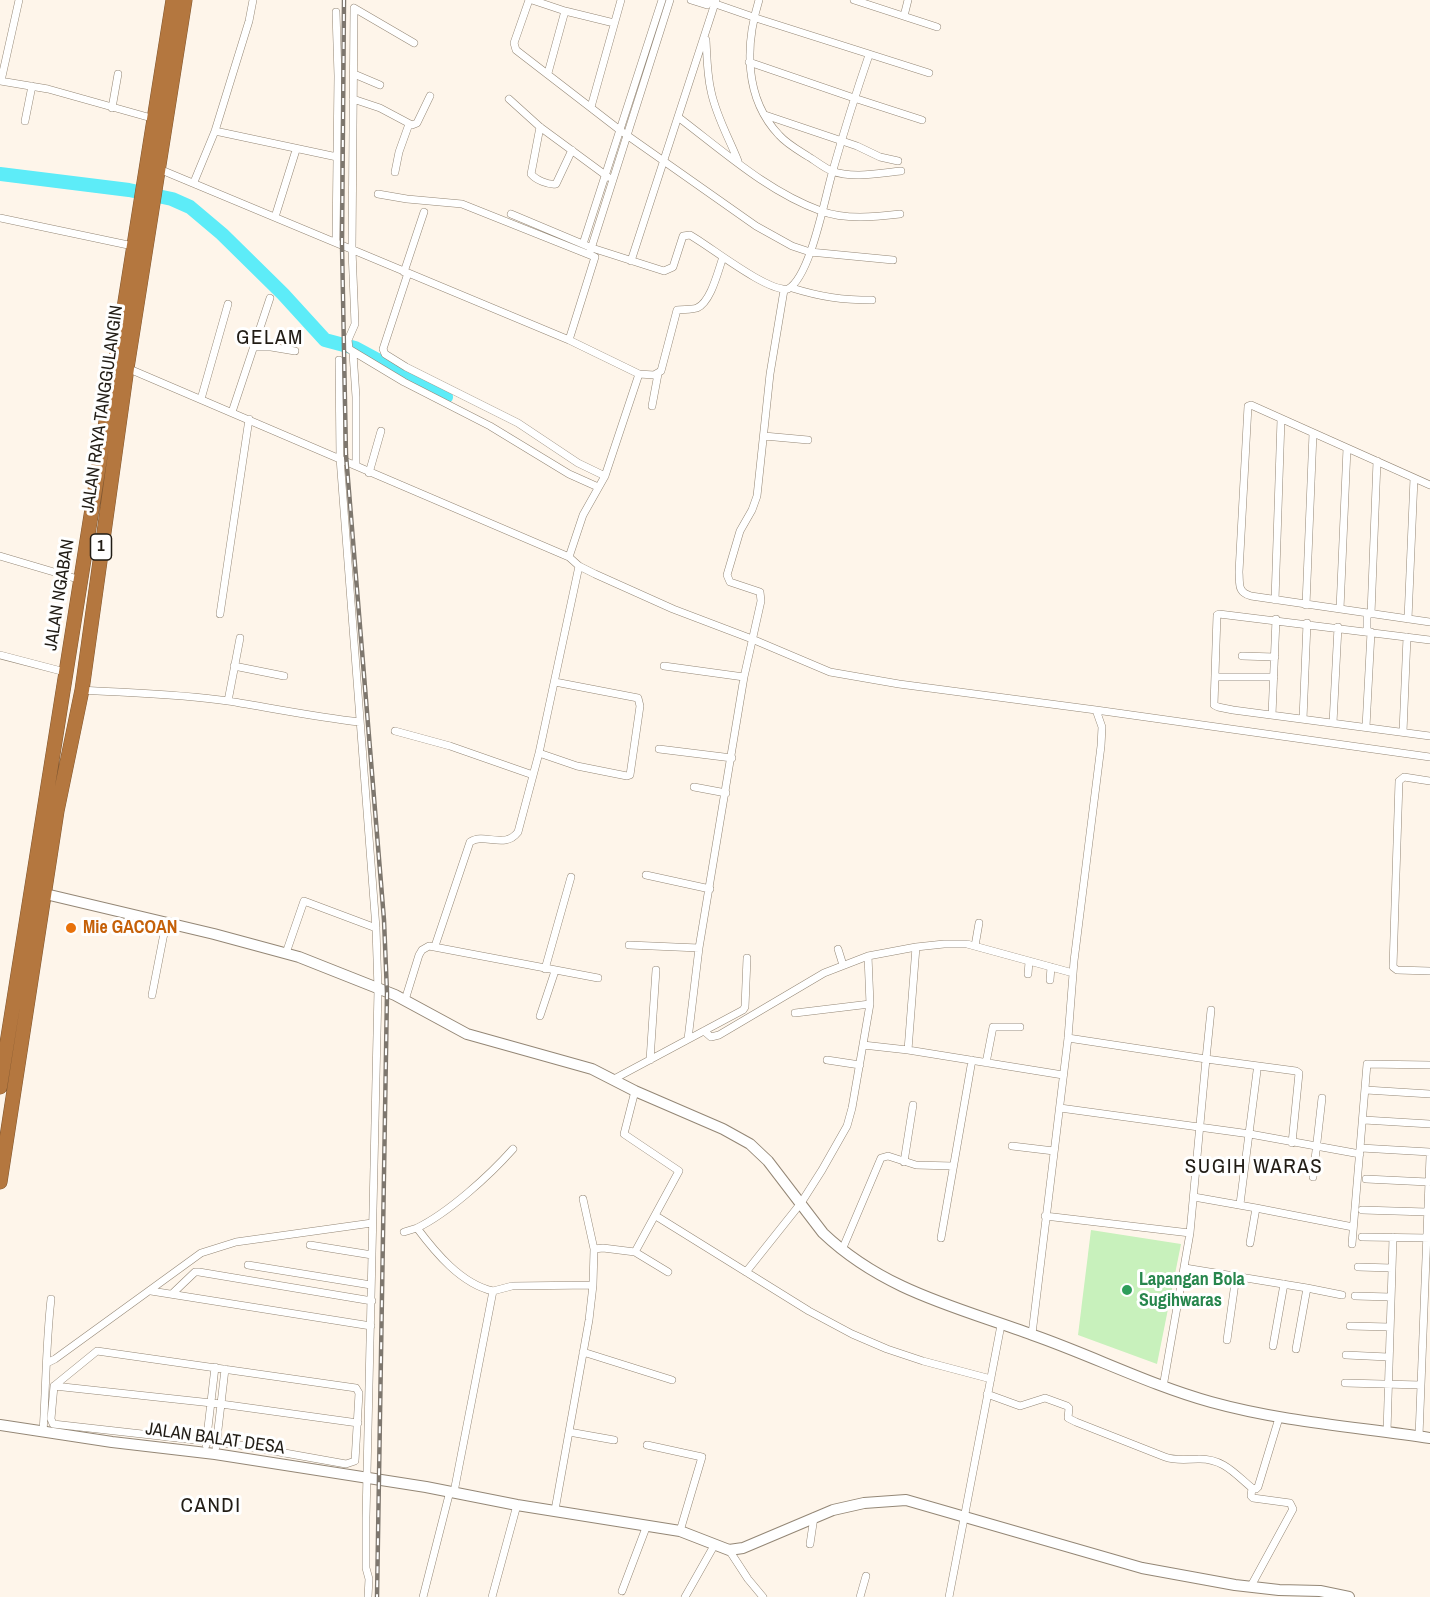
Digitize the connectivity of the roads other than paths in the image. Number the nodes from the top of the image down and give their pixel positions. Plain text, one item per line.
1 (19, 0) edge
2 (173, 0) edge
3 (185, 0) edge
4 (253, 0) edge
5 (531, 0) edge
6 (621, 0) edge
7 (662, 0) edge
8 (670, 0) edge
9 (691, 0) edge
10 (704, 0) edge
11 (759, 0) edge
12 (854, 0) edge
13 (908, 0) edge
14 (869, 2) edge
15 (355, 4) edge
16 (715, 4) edge
17 (565, 11) junction
18 (336, 12) dead end
19 (904, 16) junction
20 (755, 19) junction
21 (615, 23) junction
22 (938, 27) dead end
23 (705, 35) junction
24 (414, 43) dead end
25 (869, 55) junction
26 (749, 62) junction
27 (548, 73) junction
28 (928, 73) dead end
29 (118, 74) dead end
30 (354, 74) junction
31 (1, 81) edge
32 (380, 85) dead end
33 (32, 86) junction
34 (430, 96) dead end
35 (353, 99) junction
36 (509, 99) dead end
37 (854, 99) junction
38 (591, 107) junction
39 (112, 108) junction
40 (765, 115) junction
41 (678, 117) junction
42 (155, 119) junction
43 (922, 120) dead end
44 (25, 121) dead end
45 (409, 124) junction
46 (540, 127) junction
47 (215, 131) junction
48 (624, 133) junction
49 (842, 141) junction
50 (296, 150) junction
51 (572, 150) junction
52 (337, 157) junction
53 (880, 157) junction
54 (663, 160) junction
55 (898, 161) dead end
56 (739, 163) junction
57 (159, 169) junction
58 (832, 171) junction
59 (901, 171) dead end
60 (395, 172) dead end
61 (878, 173) junction
62 (605, 175) junction
63 (613, 180) junction
64 (194, 182) junction
65 (149, 192) junction
66 (378, 194) dead end
67 (424, 212) dead end
68 (823, 212) junction
69 (511, 214) dead end
70 (900, 214) dead end
71 (275, 217) junction
72 (0, 218) edge
73 (336, 242) junction
74 (583, 244) junction
75 (133, 246) junction
76 (352, 250) junction
77 (594, 252) junction
78 (810, 252) junction
79 (723, 257) junction
80 (893, 260) dead end
81 (631, 261) junction
82 (406, 273) junction
83 (788, 289) junction
84 (270, 298) dead end
85 (873, 300) dead end
86 (228, 304) dead end
87 (569, 340) junction
88 (253, 347) junction
89 (350, 349) junction
90 (295, 351) dead end
91 (339, 360) dead end
92 (127, 368) junction
93 (639, 374) junction
94 (658, 374) junction
95 (201, 399) junction
96 (652, 406) dead end
97 (232, 412) junction
98 (249, 419) junction
99 (1281, 419) junction
100 (381, 431) dead end
101 (1313, 433) junction
102 (764, 436) junction
103 (808, 440) dead end
104 (1347, 448) junction
105 (340, 458) junction
106 (1377, 461) junction
107 (356, 466) junction
108 (369, 473) junction
109 (605, 477) junction
110 (1414, 478) junction
111 (1430, 485) edge
112 (599, 486) junction
113 (0, 556) edge
114 (569, 557) junction
115 (579, 566) junction
116 (81, 580) junction
117 (1275, 600) junction
118 (1306, 605) junction
119 (1340, 609) junction
120 (220, 614) dead end
121 (1368, 614) junction
122 (1276, 619) junction
123 (1408, 619) junction
124 (1430, 622) edge
125 (1307, 623) junction
126 (1338, 627) junction
127 (1368, 631) junction
128 (1407, 637) junction
129 (240, 638) dead end
130 (752, 639) junction
131 (1430, 640) edge
132 (0, 655) edge
133 (1242, 656) dead end
134 (1275, 657) junction
135 (234, 666) junction
136 (664, 666) dead end
137 (65, 672) junction
138 (284, 676) dead end
139 (744, 677) junction
140 (1274, 677) junction
141 (1216, 678) junction
142 (555, 682) junction
143 (82, 690) junction
144 (228, 701) junction
145 (1272, 715) junction
146 (1098, 716) junction
147 (1304, 719) junction
148 (360, 722) junction
149 (1333, 723) junction
150 (1366, 727) junction
151 (395, 731) dead end
152 (1403, 732) junction
153 (1430, 736) edge
154 (659, 749) dead end
155 (539, 754) junction
156 (1430, 757) edge
157 (732, 758) junction
158 (533, 775) junction
159 (1430, 781) edge
160 (694, 787) dead end
161 (726, 793) junction
162 (646, 875) dead end
163 (571, 877) dead end
164 (710, 890) junction
165 (37, 892) junction
166 (166, 922) junction
167 (979, 923) dead end
168 (376, 928) junction
169 (976, 940) junction
170 (628, 945) dead end
171 (435, 946) junction
172 (699, 948) junction
173 (916, 948) junction
174 (286, 953) junction
175 (868, 956) junction
176 (747, 958) dead end
177 (1029, 962) junction
178 (1050, 967) junction
179 (545, 969) junction
180 (656, 970) dead end
181 (555, 971) junction
182 (1430, 971) edge
183 (1073, 972) junction
184 (1028, 974) dead end
185 (598, 978) dead end
186 (1050, 980) dead end
187 (378, 990) junction
188 (152, 995) dead end
189 (405, 1000) junction
190 (870, 1004) junction
191 (1211, 1010) dead end
192 (795, 1012) dead end
193 (540, 1016) dead end
194 (1020, 1027) dead end
195 (707, 1033) junction
196 (1068, 1038) junction
197 (688, 1039) junction
198 (863, 1045) junction
199 (908, 1050) junction
200 (1206, 1059) junction
201 (650, 1060) junction
202 (827, 1060) dead end
203 (972, 1060) junction
204 (986, 1063) junction
205 (860, 1065) junction
206 (1430, 1065) edge
207 (1257, 1071) dead end
208 (1063, 1075) junction
209 (624, 1085) junction
210 (0, 1087) edge
211 (1366, 1090) junction
212 (1430, 1094) edge
213 (1322, 1098) dead end
214 (913, 1105) dead end
215 (1060, 1108) junction
216 (1364, 1120) junction
217 (5, 1124) edge
218 (1430, 1124) edge
219 (1201, 1127) junction
220 (1250, 1134) junction
221 (1292, 1143) junction
222 (1012, 1146) dead end
223 (1316, 1147) junction
224 (513, 1149) dead end
225 (1054, 1151) junction
226 (1361, 1151) junction
227 (1430, 1154) edge
228 (904, 1161) junction
229 (953, 1166) junction
230 (1313, 1177) dead end
231 (1366, 1179) dead end
232 (0, 1182) edge
233 (1428, 1182) junction
234 (1194, 1197) junction
235 (583, 1199) dead end
236 (801, 1203) junction
237 (1240, 1204) junction
238 (1256, 1208) junction
239 (1362, 1210) dead end
240 (1427, 1212) junction
241 (656, 1216) junction
242 (1045, 1216) junction
243 (372, 1224) junction
244 (1353, 1227) junction
245 (419, 1230) junction
246 (404, 1232) dead end
247 (1190, 1233) junction
248 (1362, 1237) dead end
249 (1393, 1237) junction
250 (941, 1238) dead end
251 (1428, 1238) edge
252 (1250, 1243) dead end
253 (1352, 1244) dead end
254 (310, 1245) dead end
255 (598, 1249) junction
256 (842, 1250) junction
257 (635, 1252) junction
258 (372, 1255) junction
259 (248, 1265) dead end
260 (1358, 1267) dead end
261 (1185, 1268) junction
262 (1392, 1268) junction
263 (669, 1272) dead end
264 (746, 1272) junction
265 (1236, 1276) junction
266 (1284, 1284) junction
267 (593, 1285) junction
268 (371, 1286) junction
269 (1307, 1288) junction
270 (154, 1291) junction
271 (493, 1291) junction
272 (170, 1294) junction
273 (1342, 1295) dead end
274 (1355, 1296) dead end
275 (1391, 1297) junction
276 (51, 1299) dead end
277 (372, 1301) junction
278 (1001, 1325) junction
279 (371, 1326) junction
280 (1350, 1326) dead end
281 (1390, 1327) junction
282 (1032, 1334) junction
283 (1227, 1340) dead end
284 (1273, 1346) dead end
285 (1296, 1349) dead end
286 (583, 1352) junction
287 (1346, 1355) dead end
288 (1389, 1357) junction
289 (47, 1364) junction
290 (215, 1367) junction
291 (225, 1369) junction
292 (991, 1379) junction
293 (672, 1380) dead end
294 (1345, 1383) dead end
295 (1388, 1384) junction
296 (1421, 1385) junction
297 (54, 1386) junction
298 (1163, 1387) junction
299 (987, 1394) junction
300 (210, 1403) junction
301 (222, 1404) junction
302 (1279, 1418) junction
303 (358, 1423) junction
304 (0, 1425) edge
305 (43, 1432) junction
306 (569, 1432) junction
307 (1387, 1432) junction
308 (1424, 1437) edge
309 (614, 1440) dead end
310 (647, 1444) dead end
311 (211, 1448) junction
312 (368, 1478) junction
313 (452, 1491) junction
314 (1251, 1492) junction
315 (517, 1504) junction
316 (555, 1510) junction
317 (965, 1516) junction
318 (814, 1517) junction
319 (647, 1525) junction
320 (680, 1531) junction
321 (715, 1544) junction
322 (810, 1544) dead end
323 (729, 1550) junction
324 (866, 1575) dead end
325 (1251, 1586) junction
326 (622, 1591) dead end
327 (368, 1597) edge
328 (423, 1597) edge
329 (492, 1597) edge
330 (685, 1597) edge
331 (763, 1597) edge
332 (860, 1597) edge
333 (949, 1597) edge
334 (1349, 1597) edge

1 - 31 street
2 - 42 highway, JALAN RAYA TANGGULANGIN / 1
3 - 57 highway, JALAN RAYA TANGGULANGIN / 1
4 - 47 street
5 - 17 street
5 - 27 street
6 - 21 street
7 - 48 street
8 - 48 street
9 - 16 street
10 - 16 street
11 - 20 street
12 - 14 street
13 - 19 street
14 - 19 street
15 - 24 street
15 - 30 street
16 - 20 street
16 - 23 street
17 - 21 street
17 - 27 street
18 - 52 street
19 - 22 street
20 - 25 street
20 - 26 street
21 - 38 street
23 - 41 street
23 - 56 street
25 - 28 street
25 - 37 street
26 - 37 street
26 - 40 street
27 - 38 street
29 - 39 street
30 - 32 street
30 - 35 street
31 - 33 street
33 - 39 street
33 - 44 street
34 - 45 street
35 - 45 street
35 - 76 street
36 - 46 street
37 - 43 street
37 - 49 street
38 - 48 street
39 - 42 street
40 - 49 street
40 - 58 street
41 - 54 street
41 - 56 street
42 - 65 highway, JALAN RAYA TANGGULANGIN / 1
45 - 60 street
46 - 51 street
46 - 51 street
47 - 50 street
47 - 64 street
48 - 54 street
48 - 62 street
48 - 63 street
49 - 53 street
49 - 58 street
50 - 52 street
50 - 71 street
51 - 62 street
52 - 73 street
53 - 55 street
53 - 61 street
54 - 78 street
54 - 81 street
56 - 68 street
57 - 64 street
57 - 65 highway, JALAN RAYA TANGGULANGIN / 1
58 - 61 street
58 - 68 street
59 - 61 street
62 - 63 street
62 - 74 street
63 - 77 street
64 - 71 street
65 - 75 highway, JALAN NGABAN / 1
65 - 92 highway, JALAN RAYA TANGGULANGIN / 1
66 - 77 street
67 - 82 street
68 - 70 street
68 - 78 street
69 - 74 street
71 - 73 street
72 - 75 street
73 - 76 street
74 - 77 street
75 - 116 highway, JALAN NGABAN / 1
76 - 82 street
76 - 89 street
77 - 81 street
77 - 87 street
78 - 80 street
78 - 83 street
79 - 81 street
79 - 83 street
79 - 94 street
82 - 87 street
82 - 109 street
83 - 85 street
83 - 102 street
84 - 88 street
86 - 95 street
87 - 93 street
88 - 90 street
88 - 97 street
89 - 107 street
89 - 112 street
91 - 105 street
92 - 95 street
92 - 143 highway, JALAN RAYA TANGGULANGIN / 1
93 - 94 street
93 - 109 street
94 - 96 street
95 - 97 street
97 - 98 street
98 - 105 street
98 - 120 street
99 - 101 street
99 - 117 street
99 - 117 street
100 - 108 street
101 - 104 street
101 - 118 street
102 - 103 street
102 - 130 street
104 - 106 street
104 - 119 street
105 - 107 street
105 - 148 street
106 - 110 street
106 - 121 street
107 - 108 street
108 - 114 street
109 - 112 street
110 - 111 street
110 - 123 street
112 - 114 street
113 - 116 street
114 - 115 street
115 - 130 street
115 - 142 street
116 - 137 highway, JALAN NGABAN / 1
117 - 118 street
118 - 119 street
119 - 121 street
121 - 123 street
121 - 127 street
122 - 125 street
122 - 134 street
122 - 141 street
123 - 124 street
125 - 126 street
125 - 147 street
126 - 127 street
126 - 149 street
127 - 128 street
127 - 150 street
128 - 131 street
128 - 152 street
129 - 135 street
130 - 139 street
130 - 146 street
132 - 137 street
133 - 134 street
134 - 140 street
135 - 138 street
135 - 144 street
136 - 139 street
137 - 165 highway, JALAN NGABAN / 1
139 - 157 street
140 - 141 street
140 - 145 street
141 - 145 street
142 - 155 street
142 - 155 street
143 - 144 street
143 - 165 highway, JALAN RAYA TANGGULANGIN / 1
144 - 148 street
145 - 147 street
146 - 156 street
146 - 183 street
147 - 149 street
148 - 168 street
149 - 150 street
150 - 152 street
151 - 158 street
152 - 153 street
154 - 157 street
155 - 158 street
157 - 161 street
158 - 171 street
159 - 182 street
160 - 161 street
161 - 164 street
162 - 164 street
163 - 179 street
164 - 172 street
165 - 166 street
165 - 210 highway, 1
165 - 217 highway, 1
166 - 174 street
166 - 188 street
167 - 169 street
168 - 174 street
168 - 187 street
169 - 173 street
169 - 177 street
170 - 172 street
171 - 179 street
171 - 189 street
172 - 197 street
173 - 175 street
173 - 199 street
174 - 187 street
175 - 190 street
175 - 195 street
176 - 195 street
177 - 178 street
177 - 184 street
178 - 183 street
178 - 186 street
179 - 181 street
180 - 201 street
181 - 185 street
181 - 193 street
183 - 196 street
187 - 189 street
187 - 243 street
189 - 209 street
190 - 192 street
190 - 198 street
191 - 200 street
194 - 204 street
195 - 197 street
196 - 200 street
196 - 208 street
197 - 201 street
198 - 199 street
198 - 205 street
199 - 203 street
200 - 219 street
200 - 221 street
201 - 209 street
202 - 205 street
203 - 204 street
203 - 229 street
204 - 208 street
205 - 236 street
206 - 211 street
207 - 220 street
208 - 215 street
209 - 236 street
209 - 241 street
211 - 212 street
211 - 216 street
213 - 223 street
214 - 228 street
215 - 219 street
215 - 225 street
216 - 218 street
216 - 226 street
217 - 232 highway, 1
219 - 220 street
219 - 234 street
220 - 221 street
220 - 237 street
221 - 223 street
222 - 225 street
223 - 226 street
223 - 230 street
224 - 245 street
225 - 242 street
226 - 227 street
226 - 244 street
227 - 233 street
228 - 229 street
228 - 256 street
229 - 250 street
231 - 233 street
233 - 240 street
234 - 237 street
234 - 247 street
235 - 255 street
236 - 256 street
236 - 264 street
237 - 238 street
238 - 244 street
238 - 252 street
239 - 240 street
240 - 251 street
241 - 257 street
241 - 264 street
242 - 247 street
242 - 282 street
243 - 258 street
243 - 270 street
244 - 253 street
245 - 246 street
245 - 271 street
247 - 261 street
248 - 249 street
249 - 251 street
249 - 262 street
251 - 296 street
254 - 258 street
255 - 257 street
255 - 267 street
256 - 278 street
257 - 263 street
258 - 268 street
259 - 268 street
260 - 262 street
261 - 265 street
261 - 298 street
262 - 275 street
264 - 292 street
265 - 266 street
265 - 283 street
266 - 269 street
266 - 284 street
267 - 271 street
267 - 286 street
268 - 277 street
269 - 273 street
269 - 285 street
270 - 272 street
270 - 289 street
271 - 313 street
272 - 277 street
272 - 279 street
274 - 275 street
275 - 281 street
276 - 289 street
277 - 279 street
278 - 282 street
278 - 292 street
279 - 312 street
280 - 281 street
281 - 288 street
282 - 298 street
286 - 293 street
286 - 306 street
287 - 288 street
288 - 295 street
289 - 305 street
290 - 291 street
290 - 297 street
290 - 300 street
291 - 301 street
291 - 303 street
292 - 299 street
294 - 295 street
295 - 296 street
295 - 307 street
296 - 308 street
297 - 300 street
297 - 311 street
298 - 302 street
299 - 314 street
299 - 317 street
300 - 301 street
300 - 311 street
301 - 303 street
301 - 311 street
302 - 307 street
302 - 314 street
303 - 311 street
304 - 305 street, JALAN BALAT DESA
305 - 311 street, JALAN BALAT DESA
306 - 309 street
306 - 316 street
307 - 308 street
310 - 320 street
311 - 312 street, JALAN BALAT DESA
312 - 313 street, JALAN BALAT DESA
312 - 327 street
313 - 315 street, JALAN BALAT DESA
313 - 328 street
314 - 325 street
315 - 316 street, JALAN BALAT DESA
315 - 329 street
316 - 319 street, JALAN BALAT DESA
317 - 318 street
317 - 325 street
317 - 333 street
318 - 322 street
318 - 323 street
319 - 320 street, JALAN BALAT DESA
319 - 326 street
320 - 321 street, JALAN BALAT DESA
321 - 323 street, JALAN BALAT DESA
321 - 330 street
323 - 331 street
324 - 332 street
325 - 334 street

